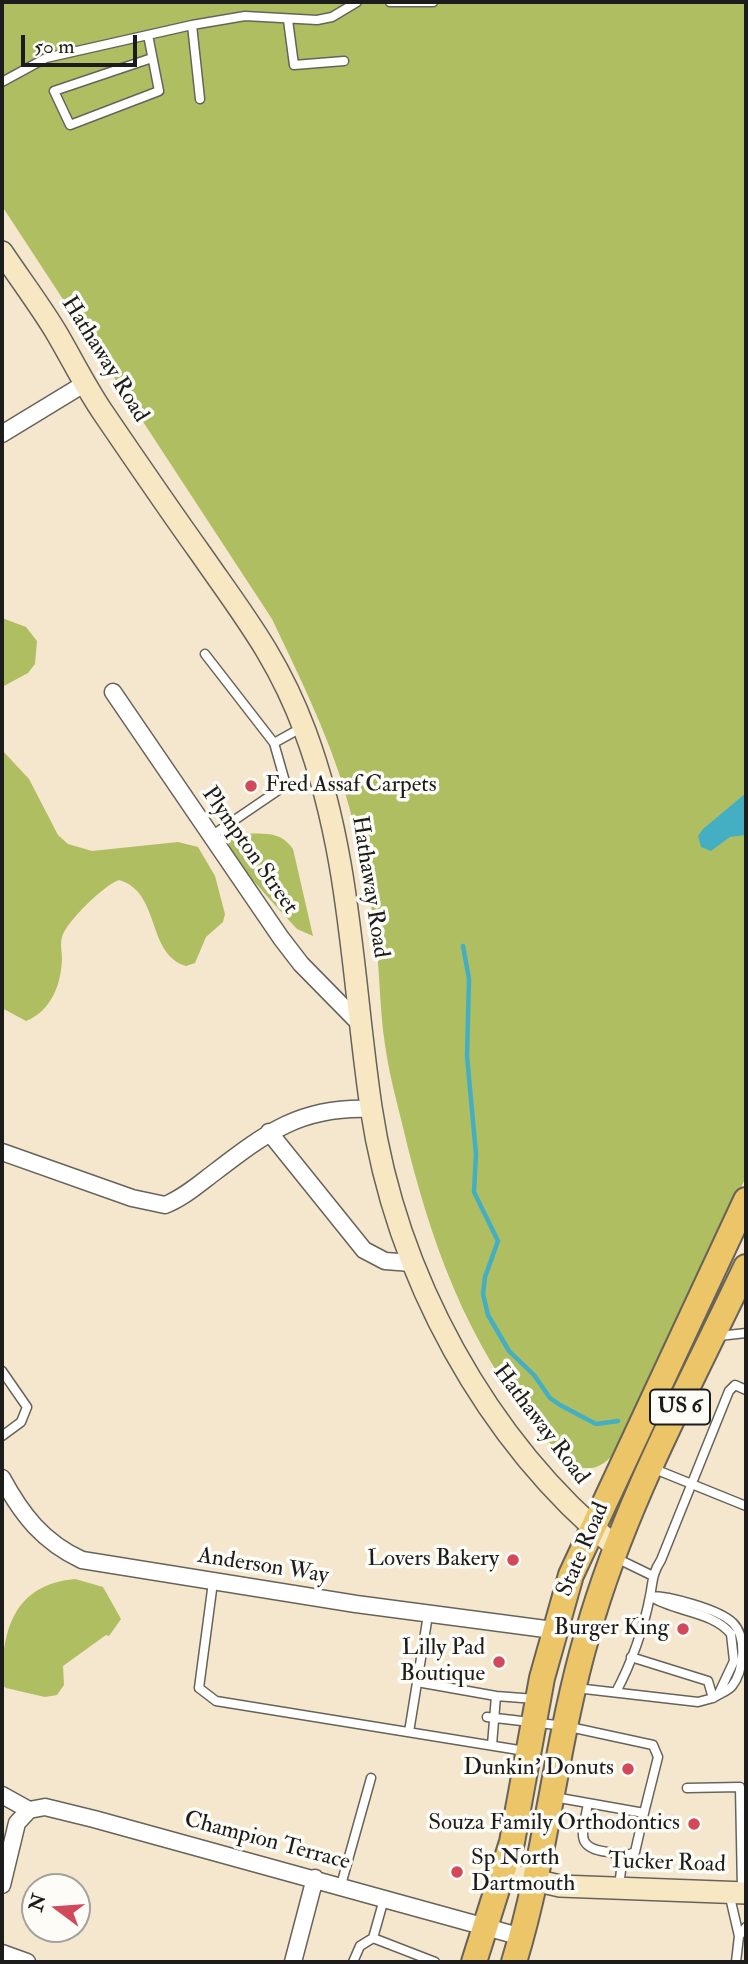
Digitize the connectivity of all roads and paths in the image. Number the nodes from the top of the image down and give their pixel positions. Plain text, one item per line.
1 (357, 2) edge
2 (390, 2) edge
3 (433, 2) edge
4 (288, 20) junction
5 (192, 25) junction
6 (148, 35) junction
7 (152, 58) junction
8 (344, 61) dead end
9 (2, 82) edge
10 (201, 99) dead end
11 (2, 252) edge
12 (84, 384) junction
13 (2, 433) edge
14 (205, 654) dead end
15 (113, 692) dead end
16 (303, 726) junction
17 (274, 743) junction
18 (210, 837) junction
19 (362, 1026) junction
20 (371, 1109) junction
21 (269, 1132) junction
22 (2, 1152) edge
23 (746, 1200) edge
24 (412, 1263) junction
25 (746, 1268) edge
26 (746, 1333) edge
27 (713, 1337) junction
28 (2, 1371) edge
29 (746, 1390) edge
30 (2, 1436) edge
31 (652, 1468) junction
32 (2, 1479) edge
33 (691, 1484) junction
34 (746, 1506) edge
35 (593, 1528) junction
36 (615, 1552) junction
37 (651, 1575) junction
38 (213, 1582) junction
39 (650, 1596) junction
40 (428, 1615) junction
41 (553, 1630) junction
42 (631, 1657) junction
43 (417, 1682) junction
44 (573, 1688) junction
45 (615, 1692) junction
46 (496, 1696) junction
47 (716, 1696) junction
48 (538, 1699) junction
49 (491, 1717) junction
50 (533, 1723) junction
51 (565, 1726) junction
52 (410, 1732) junction
53 (492, 1745) junction
54 (528, 1751) junction
55 (371, 1777) dead end
56 (687, 1788) dead end
57 (2, 1795) edge
58 (553, 1797) junction
59 (589, 1803) junction
60 (29, 1810) junction
61 (644, 1813) junction
62 (623, 1855) junction
63 (503, 1874) junction
64 (315, 1878) junction
65 (536, 1882) junction
66 (2, 1885) edge
67 (341, 1885) junction
68 (619, 1889) junction
69 (739, 1893) edge
70 (385, 1896) junction
71 (486, 1926) junction
72 (746, 1927) edge
73 (739, 1936) junction
74 (522, 1937) junction
75 (373, 1938) junction
76 (2, 1953) edge
77 (27, 1962) edge
78 (293, 1962) edge
79 (353, 1962) edge
80 (435, 1962) edge
81 (474, 1962) edge
82 (514, 1962) edge
83 (736, 1962) edge

1 - 4 lane
2 - 3 lane
4 - 5 lane
4 - 8 lane
5 - 6 lane
5 - 10 lane
6 - 7 lane
6 - 9 lane
7 - 7 lane
11 - 12 main road, Hathaway Road
12 - 13 street
12 - 16 main road, Hathaway Road
14 - 17 lane
15 - 18 street, Plympton Street
16 - 17 lane
16 - 19 main road, Hathaway Road
17 - 18 lane
18 - 19 street, Plympton Street
19 - 20 main road, Hathaway Road
20 - 21 street
20 - 24 main road, Hathaway Road
21 - 22 street
21 - 24 street
23 - 35 main road, State Road / US 6
24 - 35 main road, Hathaway Road
25 - 27 main road, State Road / US 6
26 - 27 lane
27 - 31 main road, State Road / US 6
28 - 30 lane
29 - 33 lane
31 - 33 lane
31 - 36 main road, State Road / US 6
32 - 38 street, Anderson Way
33 - 34 lane
33 - 37 lane
35 - 36 main road, Hathaway Road
35 - 41 main road, State Road / US 6
36 - 37 lane
36 - 44 main road, State Road / US 6
37 - 39 lane
38 - 40 street, Anderson Way
38 - 52 lane
39 - 42 lane
39 - 47 lane
40 - 41 street, Anderson Way
40 - 43 lane
41 - 48 main road, State Road / US 6
42 - 45 lane
42 - 47 lane
43 - 46 lane
43 - 52 lane
44 - 45 lane
44 - 51 main road, State Road / US 6
45 - 47 lane
46 - 48 lane
46 - 49 lane
48 - 50 main road, State Road / US 6
49 - 50 lane
49 - 53 lane
50 - 51 lane
50 - 54 main road, State Road / US 6
51 - 58 main road, State Road / US 6
51 - 61 lane
52 - 53 lane
53 - 54 lane
54 - 63 main road, State Road / US 6
55 - 67 lane
56 - 69 lane
57 - 60 street, Champion Terrace
58 - 59 lane
58 - 65 main road, State Road / US 6
59 - 61 lane
59 - 62 lane
60 - 64 street, Champion Terrace
60 - 66 street
61 - 62 lane
62 - 68 lane
63 - 65 main road, Tucker Road
63 - 71 main road, State Road / US 6
64 - 67 street, Champion Terrace
64 - 78 street
65 - 68 main road, Tucker Road
65 - 74 main road, State Road / US 6
67 - 70 street, Champion Terrace
68 - 69 main road, Tucker Road
69 - 73 lane
70 - 71 street, Champion Terrace
70 - 75 lane
71 - 74 street, Champion Terrace
71 - 81 main road, State Road / US 6
72 - 73 lane
73 - 83 lane
74 - 82 main road, State Road / US 6
75 - 79 lane
75 - 80 lane
76 - 77 street

